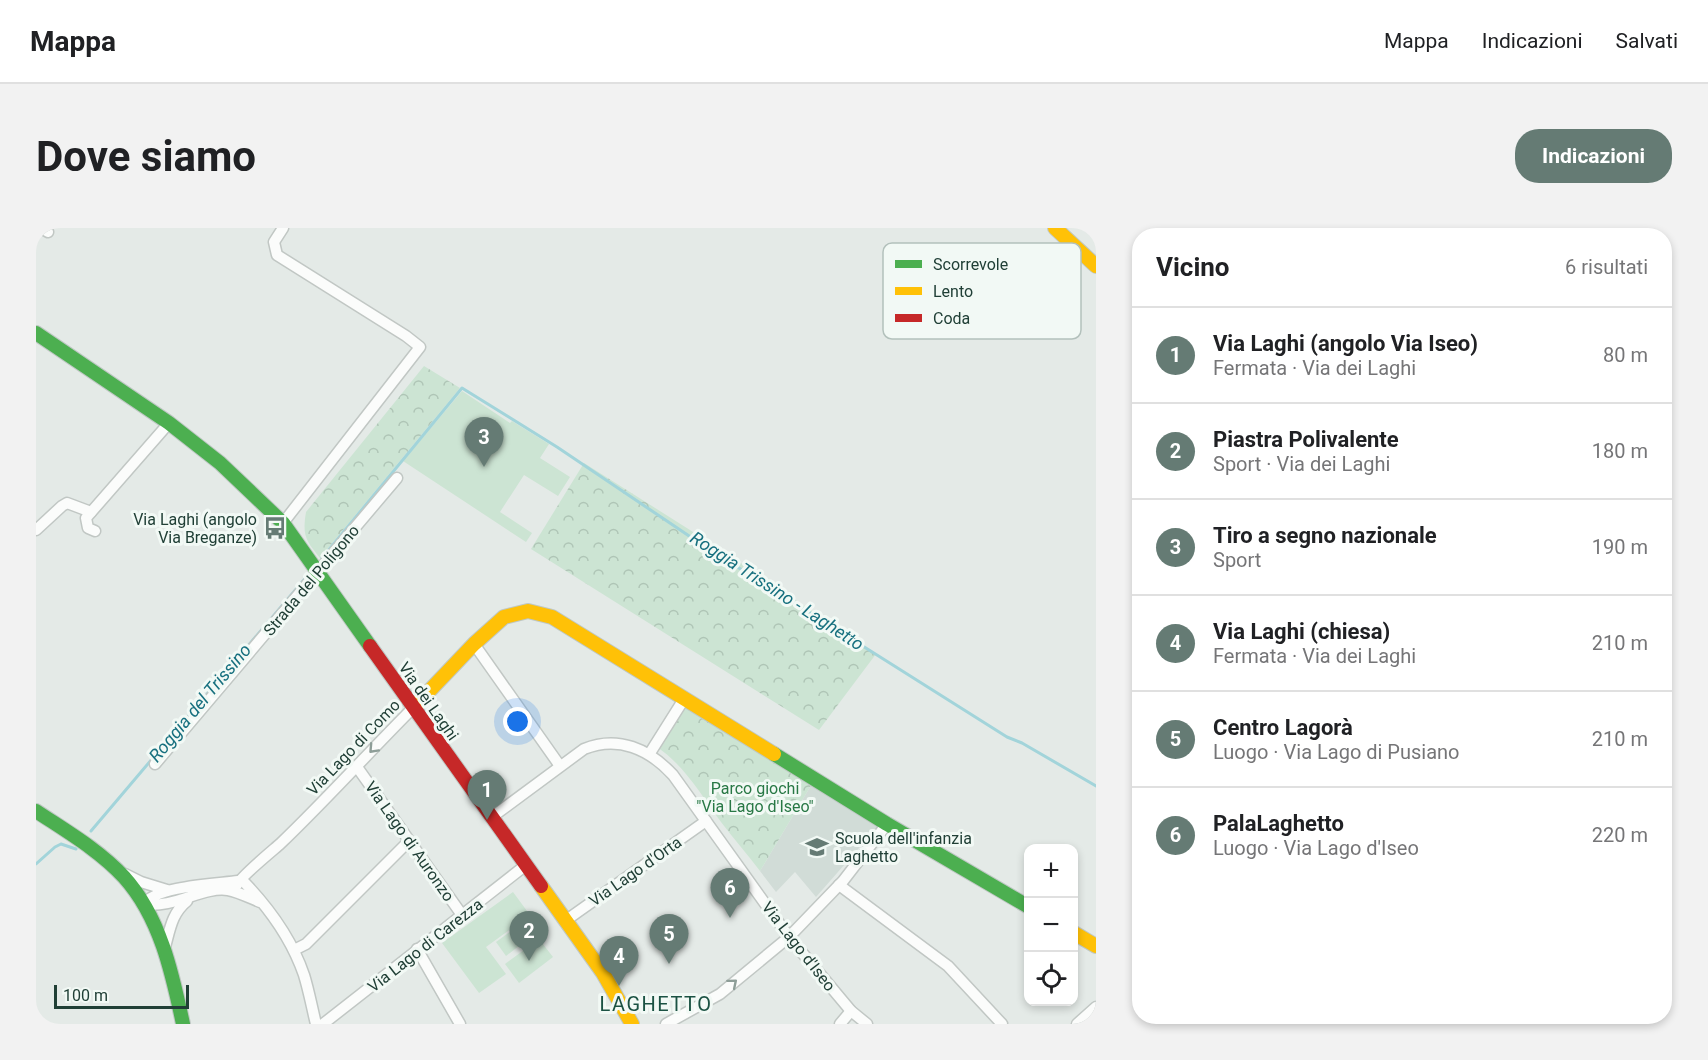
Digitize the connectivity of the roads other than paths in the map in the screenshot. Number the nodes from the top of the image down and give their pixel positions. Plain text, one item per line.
1 (283, 228) edge
2 (1055, 228) edge
3 (1071, 243) edge
4 (1081, 252) edge
5 (1096, 266) edge
6 (36, 333) edge
7 (169, 423) junction
8 (397, 478) dead end
9 (91, 512) junction
10 (283, 523) junction
11 (36, 530) edge
12 (95, 531) dead end
13 (318, 571) junction
14 (474, 644) junction
15 (684, 699) junction
16 (414, 707) junction
17 (650, 753) junction
18 (155, 764) dead end
19 (357, 766) junction
20 (560, 766) junction
21 (36, 811) edge
22 (492, 817) junction
23 (706, 821) junction
24 (887, 824) junction
25 (410, 841) junction
26 (526, 865) junction
27 (116, 869) junction
28 (238, 881) junction
29 (839, 885) junction
30 (167, 890) junction
31 (237, 893) junction
32 (189, 898) junction
33 (260, 902) junction
34 (144, 904) junction
35 (1024, 904) edge
36 (462, 915) junction
37 (565, 921) junction
38 (1078, 935) edge
39 (789, 937) junction
40 (1096, 946) edge
41 (165, 947) junction
42 (417, 949) junction
43 (294, 950) junction
44 (1096, 1007) edge
45 (851, 1011) junction
46 (455, 1022) edge
47 (183, 1024) edge
48 (316, 1024) edge
49 (323, 1024) edge
50 (632, 1024) edge
51 (666, 1024) edge
52 (840, 1024) edge
53 (867, 1024) edge
54 (1002, 1024) edge
55 (1078, 1024) edge

1 - 10 street
2 - 3 street
4 - 5 street
6 - 7 street, Via dei Laghi
7 - 9 street
7 - 10 street, Via dei Laghi
8 - 13 street, Strada del Poligono
9 - 11 street
9 - 12 street
10 - 13 street, Via dei Laghi
13 - 16 street, Via dei Laghi
13 - 18 street, Strada del Poligono
14 - 15 street, Via Lago di Como
14 - 16 street, Via Lago di Como
14 - 20 street
15 - 17 street
15 - 24 street, Via Lago di Como
16 -> 19 street, Via Lago di Como
16 - 22 street, Via dei Laghi
17 - 20 street, Via Lago d'Iseo
17 - 23 street, Via Lago d'Iseo
19 - 25 street, Via Lago di Auronzo
19 - 28 street, Via Lago di Como
20 - 22 street, Via Lago d'Iseo
21 - 27 street
22 - 26 street, Via dei Laghi
23 - 37 street, Via Lago d'Orta
23 - 39 street, Via Lago d'Iseo
24 - 29 street
24 - 35 street, Via Lago di Como
25 - 36 street, Via Lago di Auronzo
25 - 43 street
26 - 36 street, Via Lago di Carezza
26 - 37 street, Via dei Laghi
27 - 30 street
27 - 34 street
28 - 30 street
28 - 31 street
28 - 33 street
29 - 39 street
29 - 54 street
30 - 34 street
31 - 32 street
31 - 33 street
32 - 34 street
32 - 41 street
33 - 43 street
34 - 41 street
36 - 42 street, Via Lago di Carezza
37 - 50 street, Via dei Laghi
38 - 40 street
39 - 45 street, Via Lago d'Iseo
51 -> 39 street
41 - 47 street
42 - 46 street
42 - 49 street, Via Lago di Carezza
43 - 48 street
44 - 55 street
45 - 52 street
45 - 53 street, Via Lago d'Iseo

